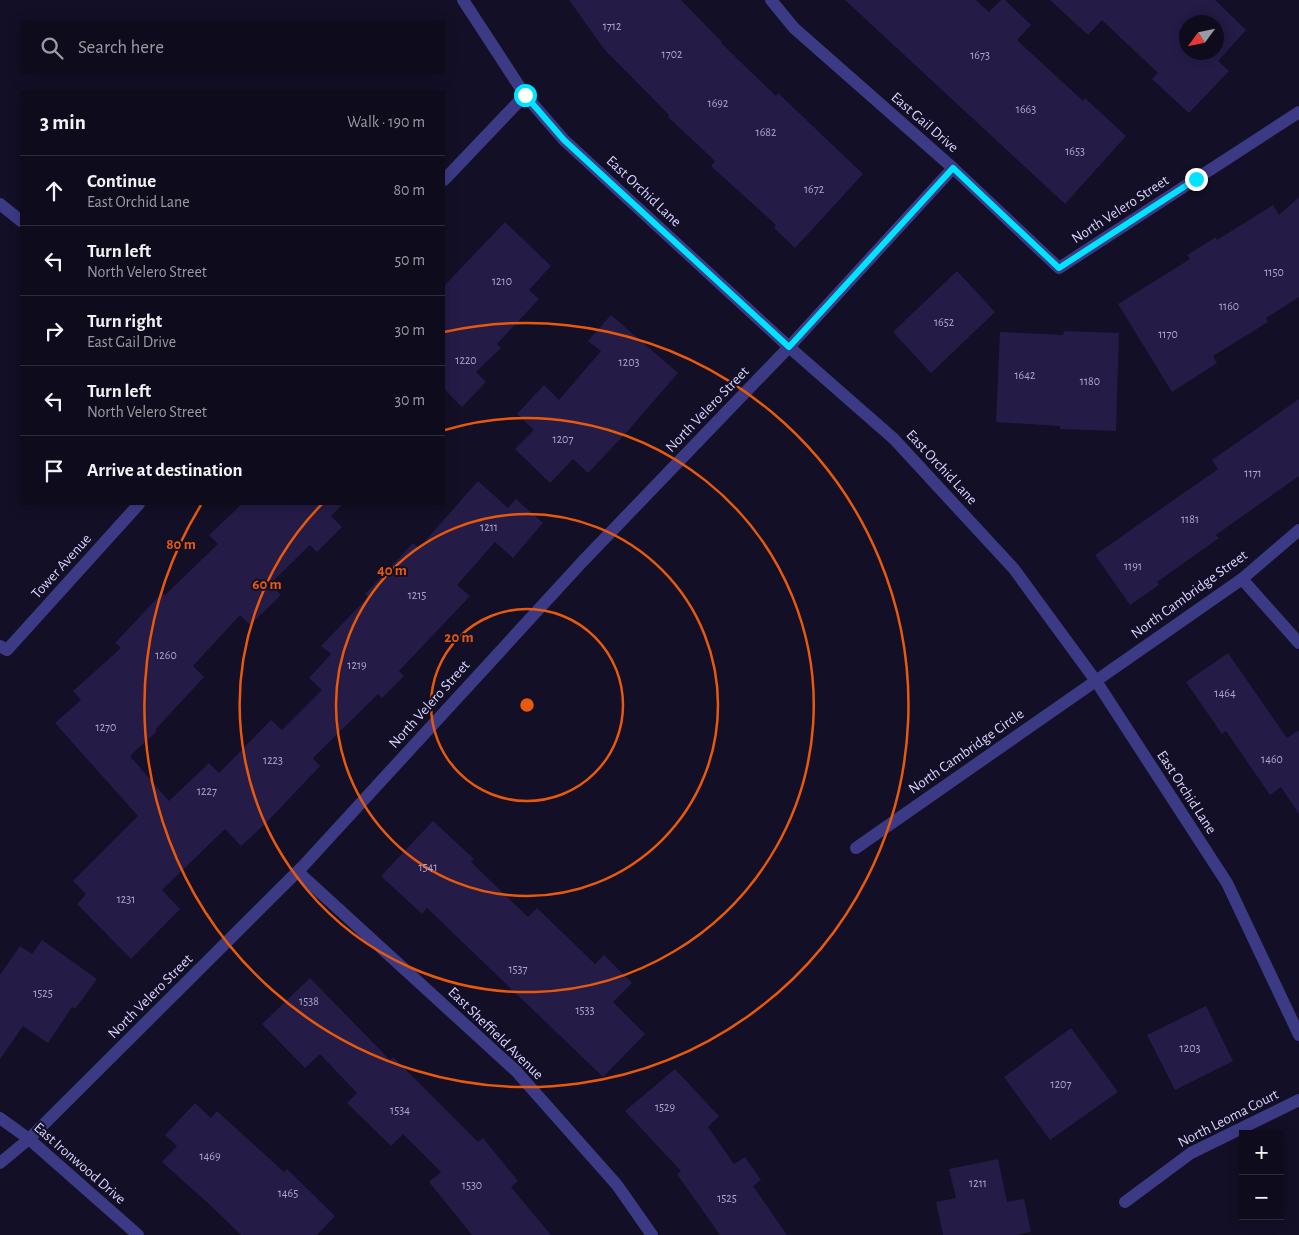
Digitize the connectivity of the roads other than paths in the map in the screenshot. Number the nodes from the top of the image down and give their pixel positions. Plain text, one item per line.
1 (463, 0) edge
2 (771, 0) edge
3 (525, 95) junction
4 (1299, 112) edge
5 (953, 168) junction
6 (445, 179) edge
7 (0, 204) edge
8 (20, 220) edge
9 (1059, 268) joint
10 (789, 347) junction
11 (138, 505) edge
12 (1299, 530) edge
13 (1242, 579) junction
14 (1299, 643) edge
15 (3, 648) edge
16 (1096, 681) junction
17 (856, 848) dead end
18 (298, 872) junction
19 (1299, 1035) edge
20 (1299, 1100) edge
21 (0, 1118) edge
22 (29, 1139) junction
23 (0, 1163) edge
24 (1125, 1202) dead end
25 (138, 1235) edge
26 (652, 1235) edge

1 - 3 street, East Orchid Lane
2 - 5 street, East Gail Drive
3 - 6 street
3 - 10 street, East Orchid Lane
4 - 9 street, North Velero Street
5 - 9 street, East Gail Drive
5 - 10 street, North Velero Street
7 - 8 street
10 - 16 street, East Orchid Lane
10 - 18 street, North Velero Street
11 - 15 street, Tower Avenue
12 - 13 street, North Cambridge Street
13 - 14 street
13 - 16 street, North Cambridge Street
16 - 17 street, North Cambridge Circle
16 - 19 street, East Orchid Lane
18 - 22 street, North Velero Street
18 - 26 street, East Sheffield Avenue
20 - 24 street, North Leoma Court
21 - 22 street, East Ironwood Drive
22 - 23 street, North Velero Street
22 - 25 street, East Ironwood Drive

